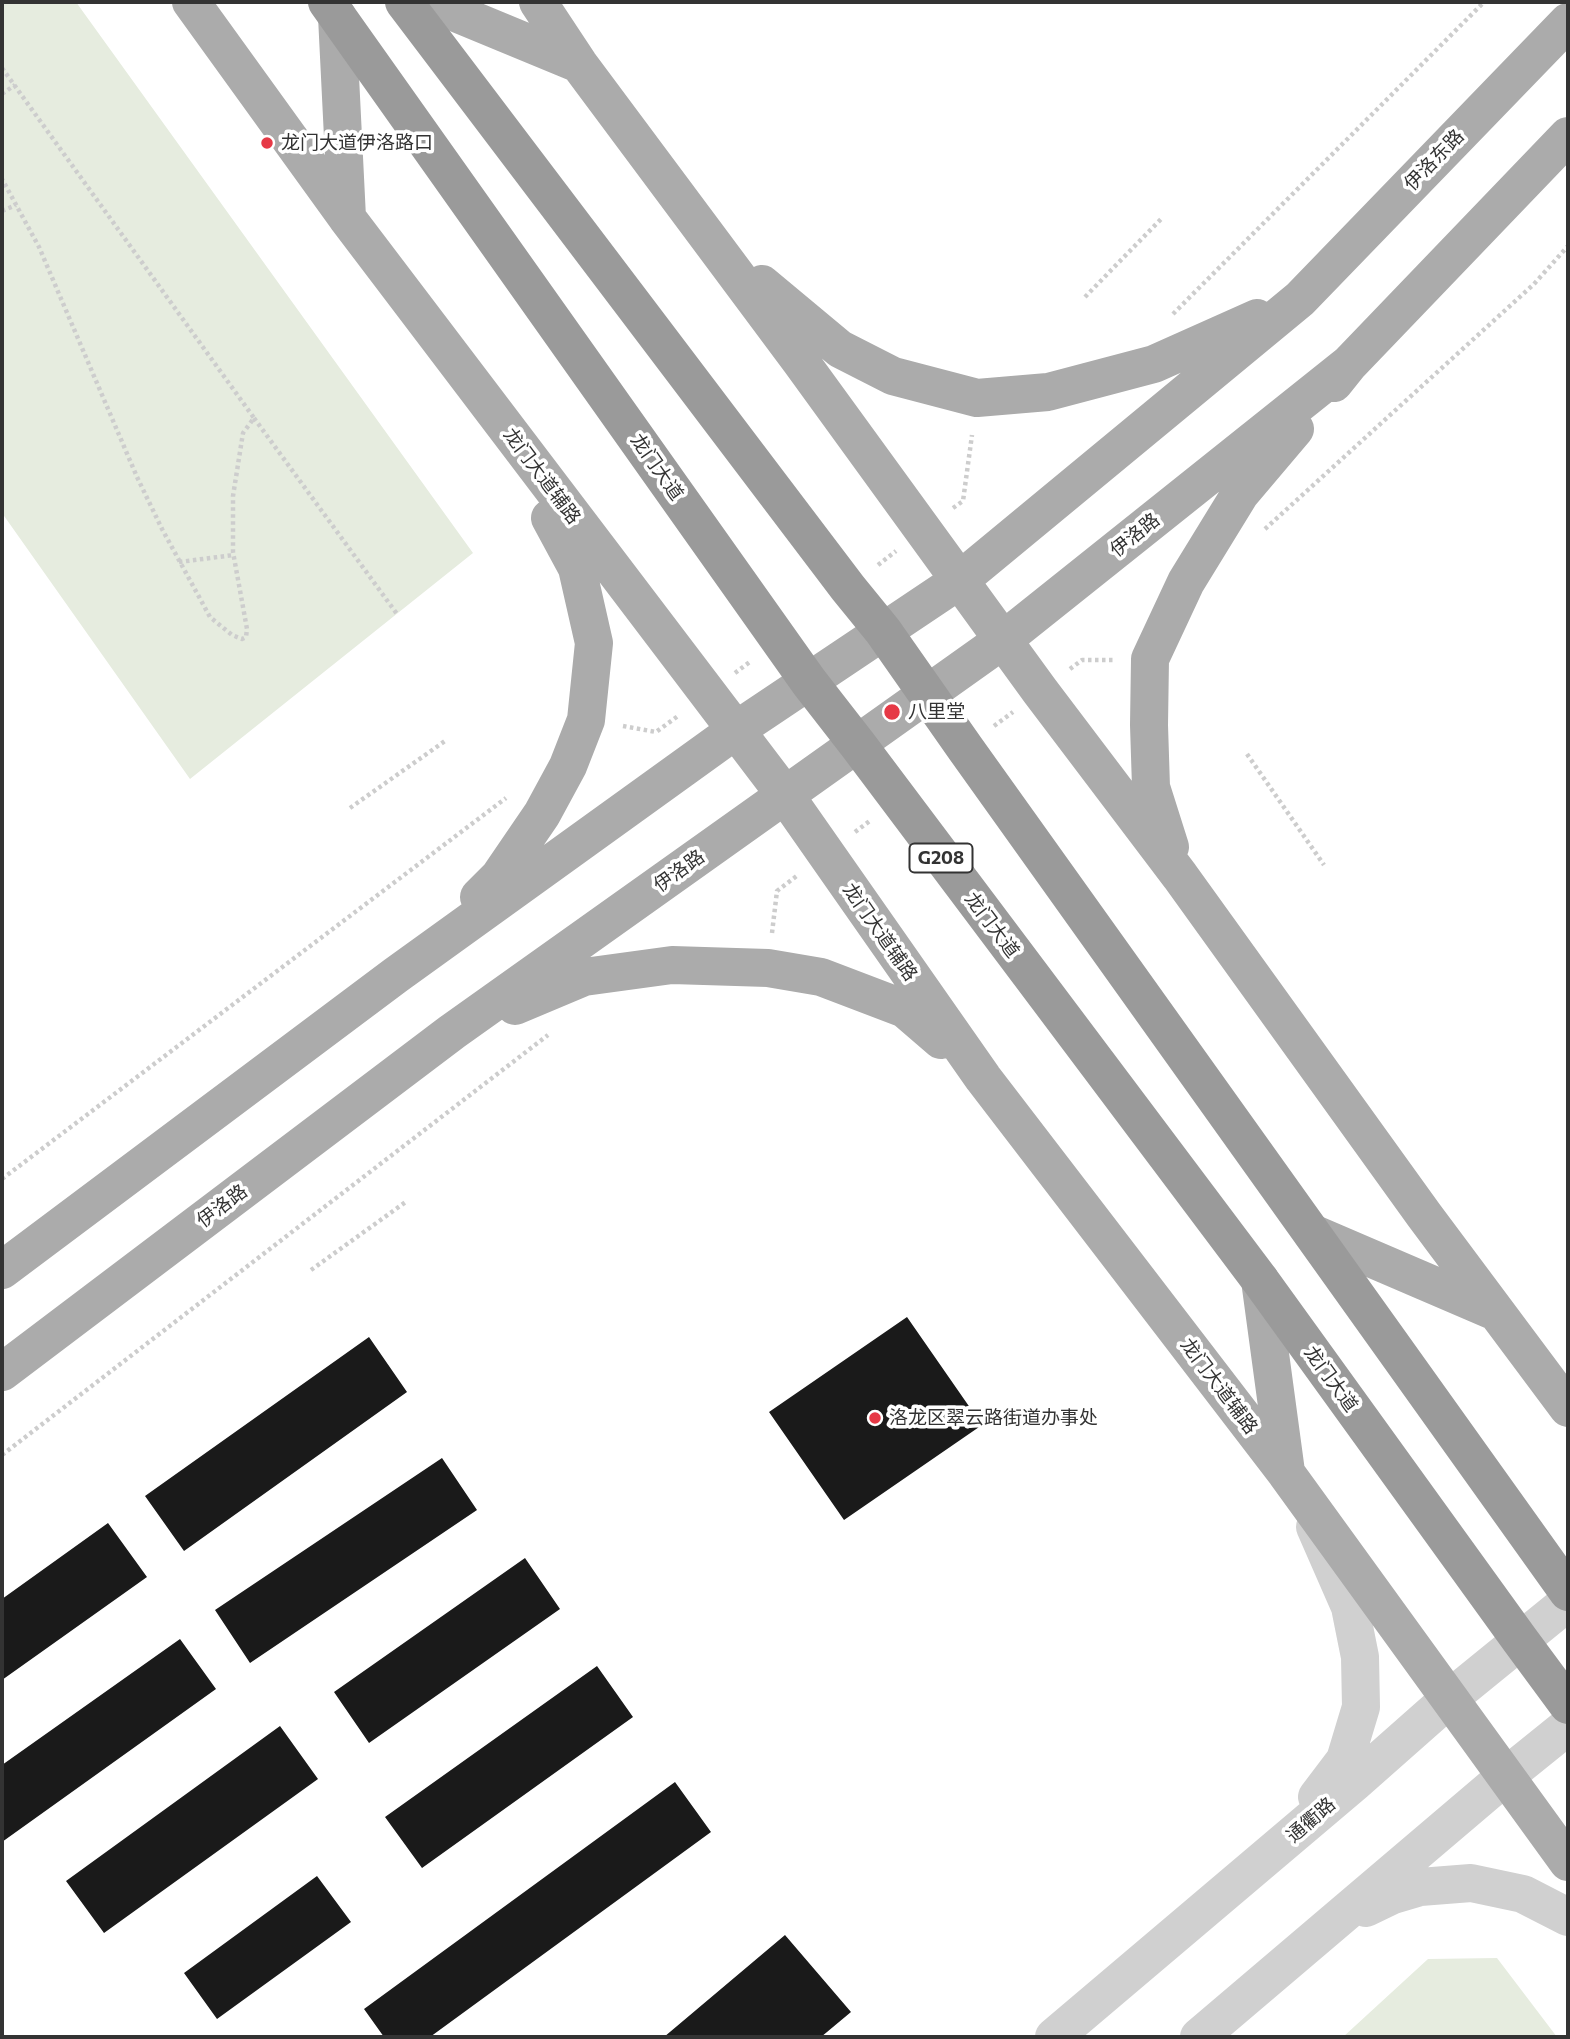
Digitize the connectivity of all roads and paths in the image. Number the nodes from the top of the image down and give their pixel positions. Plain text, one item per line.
1 (191, 2) edge
2 (404, 2) edge
3 (429, 2) edge
4 (538, 2) edge
5 (332, 9) edge
6 (1568, 22) edge
7 (579, 64) junction
8 (2, 68) edge
9 (15, 85) junction
10 (2, 94) edge
11 (1568, 136) edge
12 (2, 179) edge
13 (16, 205) junction
14 (2, 211) edge
15 (347, 218) junction
16 (1163, 218) dead end
17 (714, 244) junction
18 (1085, 297) dead end
19 (1300, 299) junction
20 (1350, 363) junction
21 (491, 409) junction
22 (254, 418) junction
23 (234, 555) junction
24 (179, 562) junction
25 (960, 580) junction
26 (397, 614) dead end
27 (883, 631) junction
28 (1003, 640) junction
29 (809, 682) junction
30 (926, 694) junction
31 (736, 730) junction
32 (445, 741) dead end
33 (858, 745) junction
34 (1247, 754) dead end
35 (785, 795) junction
36 (350, 808) dead end
37 (1324, 864) dead end
38 (1180, 876) junction
39 (396, 975) junction
40 (452, 1032) junction
41 (983, 1078) junction
42 (407, 1201) dead end
43 (1312, 1233) junction
44 (2, 1269) edge
45 (311, 1269) dead end
46 (1260, 1280) junction
47 (1498, 1313) junction
48 (2, 1372) edge
49 (1568, 1408) edge
50 (1292, 1482) junction
51 (1568, 1592) edge
52 (1568, 1602) edge
53 (1520, 1640) junction
54 (1450, 1698) junction
55 (1568, 1705) edge
56 (1568, 1726) edge
57 (1506, 1776) junction
58 (1275, 1851) junction
59 (1568, 1861) edge
60 (1568, 1917) edge
61 (1333, 1924) junction
62 (1054, 2037) edge
63 (1199, 2037) edge

1 - 15 main road, 龙门大道辅路
2 - 27 highway
3 - 7 main road
4 - 7 main road
5 - 15 main road
5 - 29 highway, 龙门大道 / G208
6 - 19 main road, 伊洛东路
7 - 17 main road
8 - 9 path
9 - 10 path
9 - 22 path
11 - 20 main road
12 - 13 path
13 - 14 path
13 - 24 path
15 - 21 main road, 龙门大道辅路
16 - 18 path
17 - 19 main road
17 - 25 main road
19 - 25 main road
20 - 28 main road, 伊洛路
20 - 38 main road
21 - 31 main road, 龙门大道辅路
21 - 39 main road
22 - 23 path
22 - 26 path
23 - 24 path
23 - 24 path
25 - 27 main road
25 - 28 main road
27 - 29 main road
27 - 30 highway
28 - 30 main road, 伊洛路
28 - 38 main road
29 - 31 main road
29 - 33 highway, 龙门大道 / G208
30 - 33 main road, 伊洛路
30 - 43 highway
31 - 35 main road, 龙门大道辅路
31 - 39 main road
32 - 36 path
33 - 35 main road, 伊洛路
33 - 46 highway, 龙门大道 / G208
34 - 37 path
35 - 40 main road, 伊洛路
35 - 41 main road, 龙门大道辅路
38 - 47 main road
39 - 44 main road
40 - 41 main road
40 - 48 main road, 伊洛路
41 - 50 main road, 龙门大道辅路
42 - 45 path
43 - 47 main road
43 - 51 highway
46 - 50 main road
46 - 53 highway, 龙门大道 / G208
47 - 49 main road
50 - 54 main road, 龙门大道辅路
50 - 58 street
52 - 53 street, 通衢路
53 - 54 street, 通衢路
53 - 55 highway, 龙门大道 / G208
54 - 57 main road, 龙门大道辅路
54 - 58 street, 通衢路
56 - 57 street
57 - 59 main road, 龙门大道辅路
57 - 61 street
58 - 62 street, 通衢路
60 - 61 street
61 - 63 street

